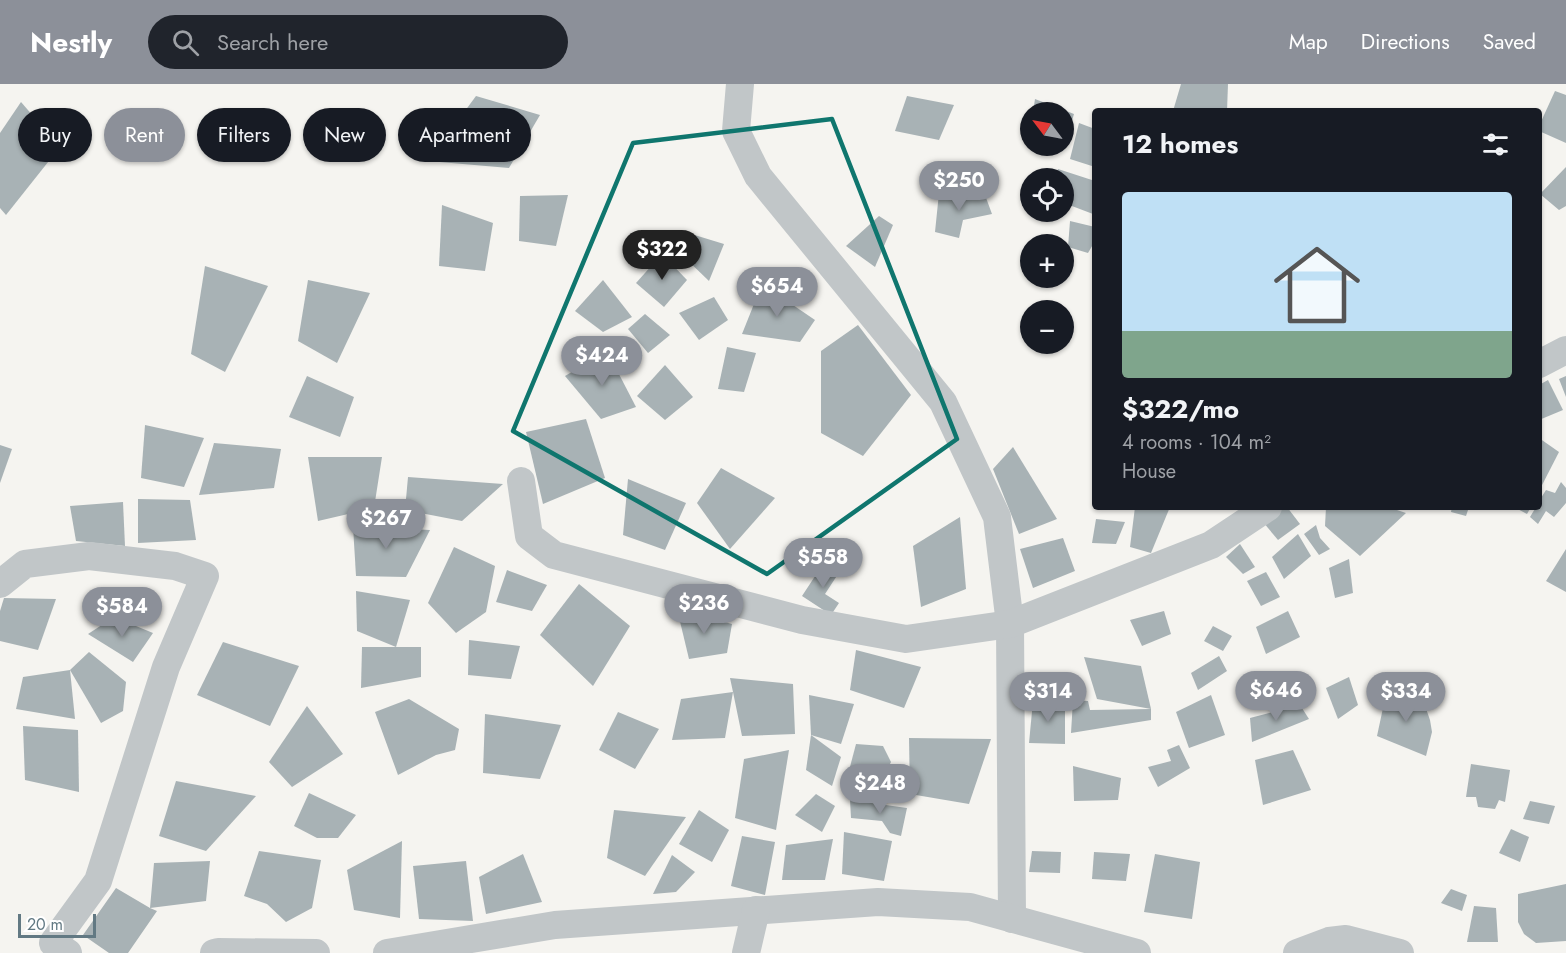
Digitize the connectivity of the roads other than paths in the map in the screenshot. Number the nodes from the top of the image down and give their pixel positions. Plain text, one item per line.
1 (740, 84) edge
2 (1566, 350) edge
3 (1542, 362) edge
4 (521, 481) dead end
5 (1264, 510) edge
6 (0, 584) edge
7 (1010, 624) junction
8 (756, 910) junction
9 (1012, 919) junction
10 (1380, 951) edge
11 (68, 953) edge
12 (214, 953) edge
13 (316, 953) edge
14 (387, 953) edge
15 (746, 953) edge
16 (1137, 953) edge
17 (1297, 953) edge

1 - 7 street
2 - 3 street
4 - 7 street
5 - 7 street
6 - 11 street
7 - 9 street
8 - 9 street
8 - 14 street
8 - 15 street
9 - 16 street
10 - 17 street
12 - 13 street

